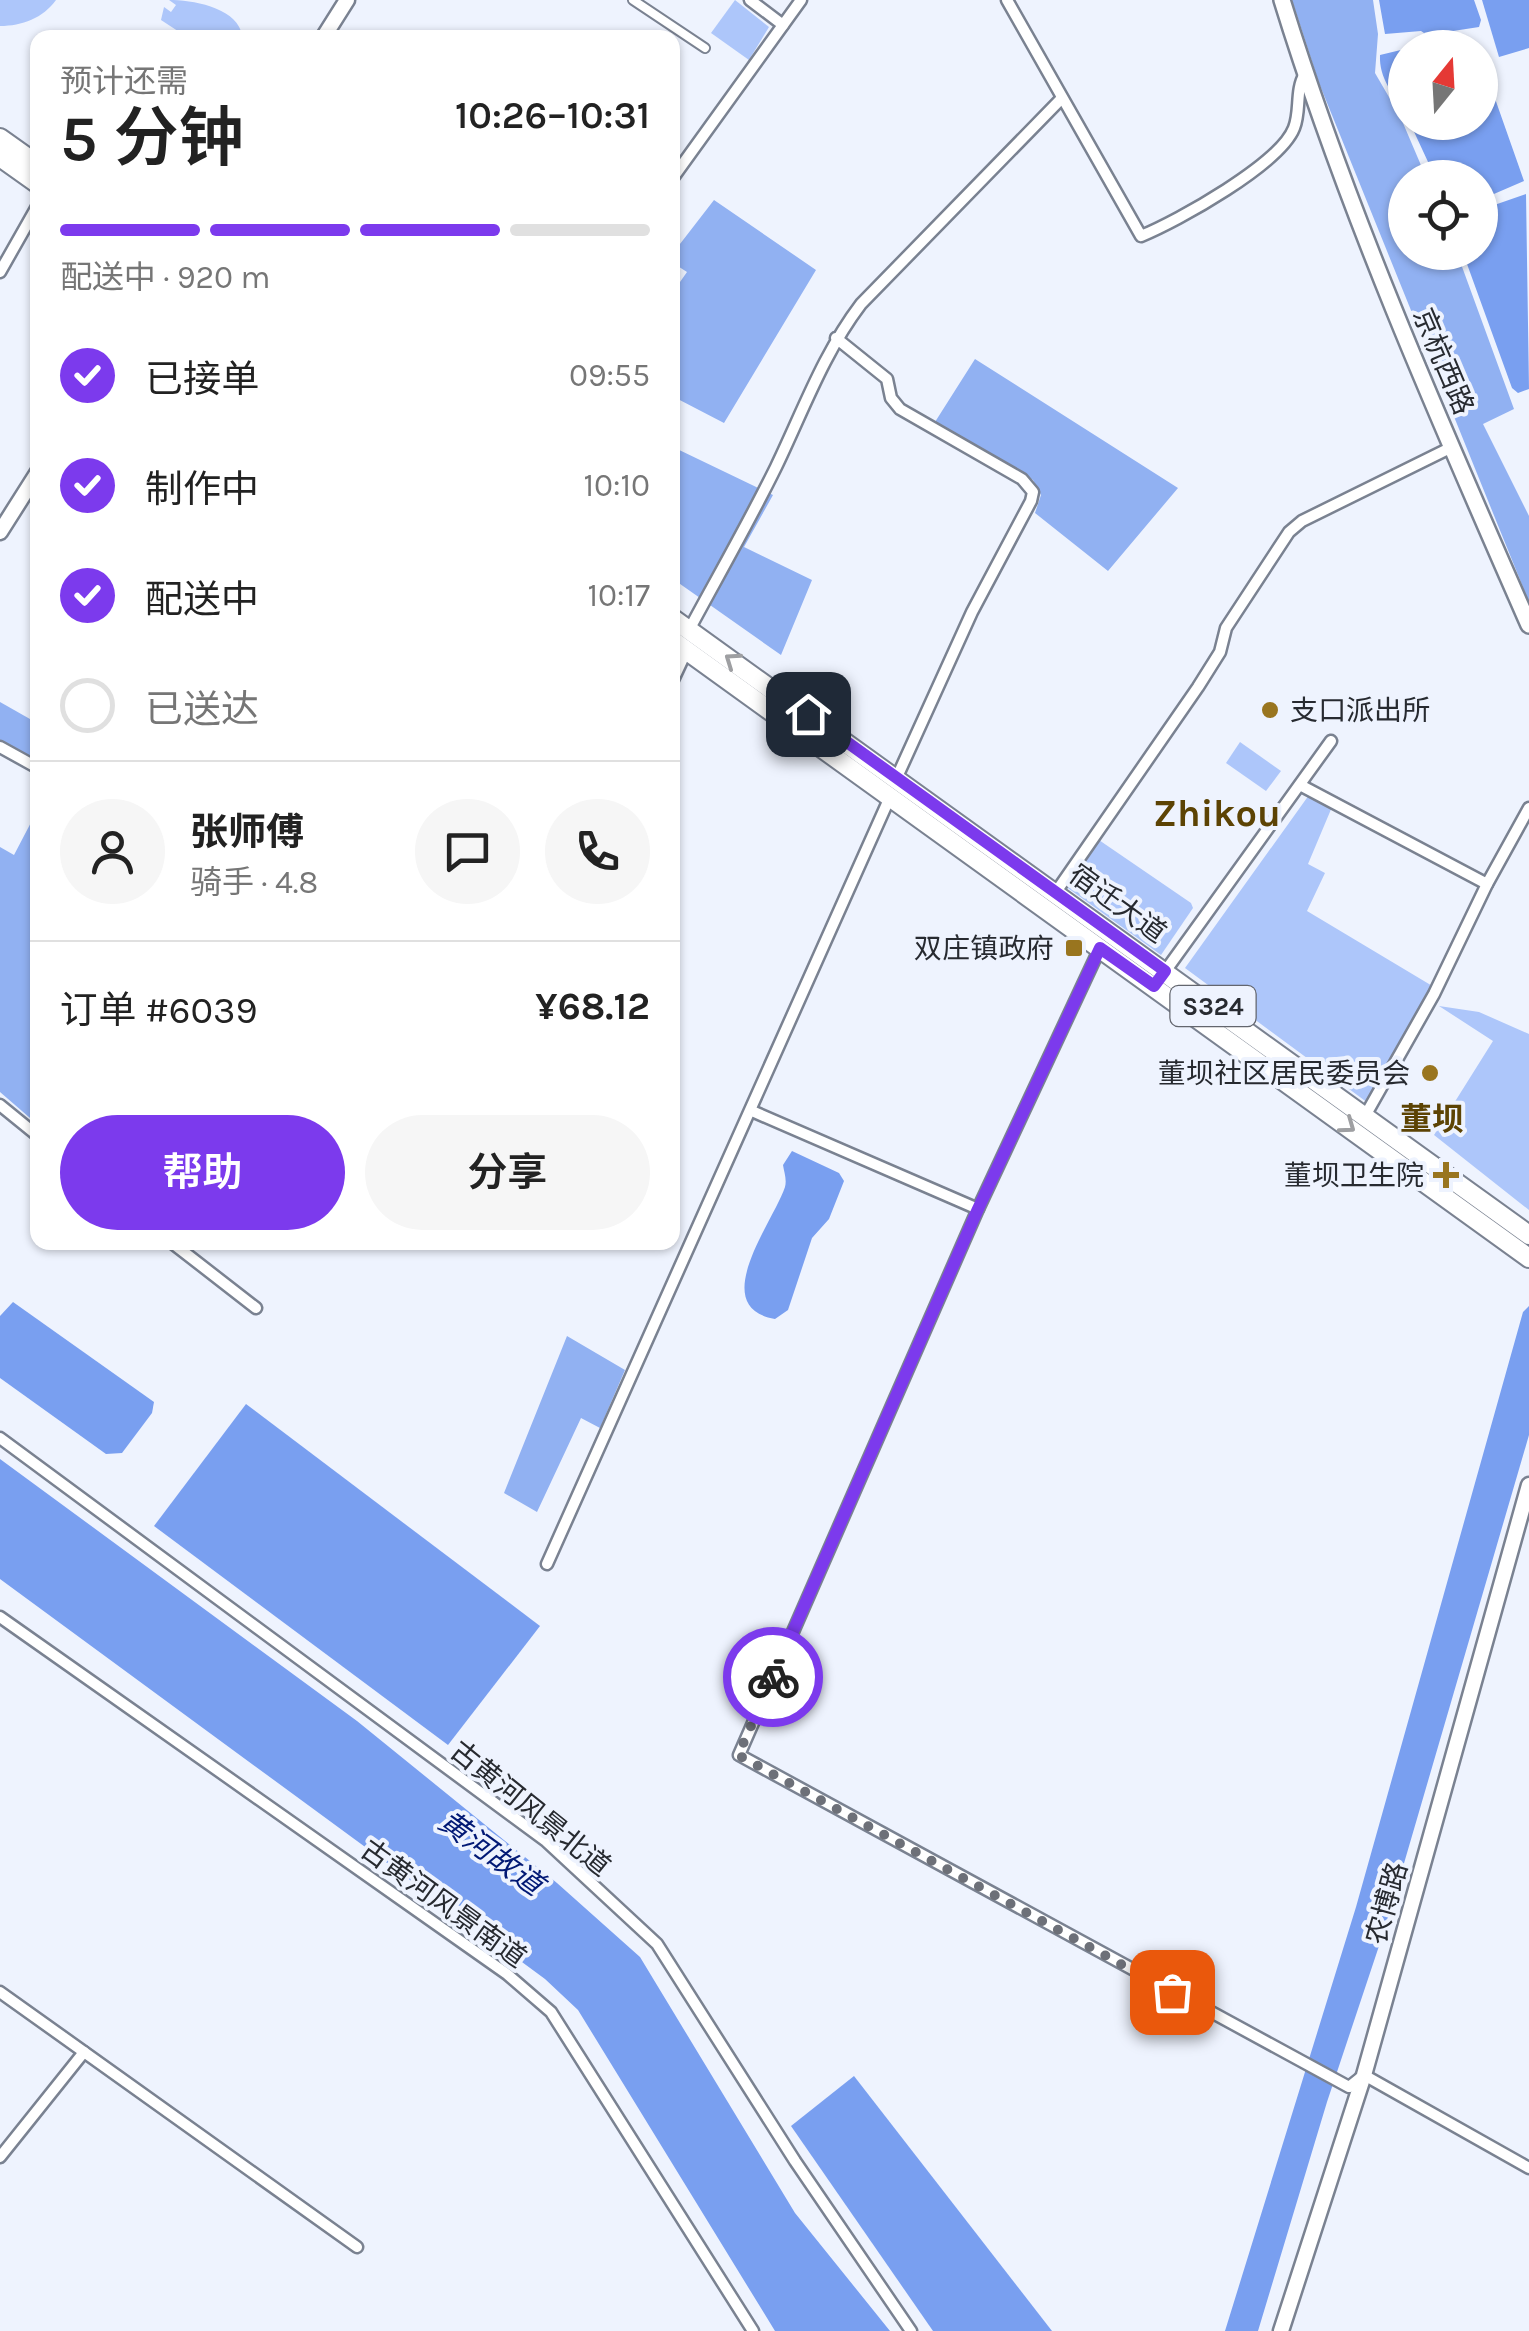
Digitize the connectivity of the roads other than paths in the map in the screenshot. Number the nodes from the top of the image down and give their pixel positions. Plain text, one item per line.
1 (347, 0) edge
2 (633, 0) edge
3 (750, 0) edge
4 (801, 0) edge
5 (1007, 0) edge
6 (1282, 0) edge
7 (783, 25) junction
8 (327, 30) edge
9 (678, 30) edge
10 (680, 31) edge
11 (705, 48) dead end
12 (1305, 74) junction
13 (1062, 98) junction
14 (0, 138) edge
15 (0, 157) edge
16 (30, 159) edge
17 (680, 169) edge
18 (30, 178) edge
19 (30, 219) edge
20 (0, 272) edge
21 (836, 338) junction
22 (1452, 447) junction
23 (30, 485) edge
24 (0, 532) edge
25 (1529, 624) edge
26 (683, 640) edge
27 (1331, 741) dead end
28 (0, 747) edge
29 (30, 764) edge
30 (897, 777) junction
31 (1300, 785) junction
32 (890, 796) junction
33 (1529, 808) edge
34 (1487, 884) junction
35 (1056, 892) junction
36 (1100, 948) junction
37 (1160, 979) junction
38 (0, 1105) edge
39 (752, 1112) junction
40 (1366, 1116) junction
41 (30, 1129) edge
42 (978, 1209) junction
43 (1529, 1235) edge
44 (180, 1250) edge
45 (1529, 1258) edge
46 (256, 1308) dead end
47 (0, 1438) edge
48 (1529, 1486) edge
49 (547, 1564) dead end
50 (0, 1617) edge
51 (0, 1992) edge
52 (84, 2052) junction
53 (1364, 2076) junction
54 (0, 2157) edge
55 (1529, 2168) edge
56 (357, 2247) dead end
57 (753, 2331) edge
58 (911, 2331) edge
59 (1281, 2331) edge

1 - 8 street
2 - 9 street
3 - 7 street
4 - 7 street
5 - 13 street
6 - 12 main road, 京杭西路
7 - 17 street
10 - 11 street
12 - 13 street
12 - 22 main road, 京杭西路
13 - 21 street
14 - 16 main road
15 - 18 main road
19 - 20 street
21 - 26 street
21 - 30 street
22 - 25 main road, 京杭西路
22 - 35 street
23 - 24 street
30 -> 26 main road, 宿迁大道 / S324
26 - 32 main road, 宿迁大道 / S324
27 - 31 street
28 - 29 street
30 - 35 main road, 宿迁大道 / S324
31 - 34 street
31 - 37 street
32 - 36 main road, 宿迁大道 / S324
32 - 39 street
33 - 34 street
34 - 40 street
35 - 37 main road, 宿迁大道 / S324
36 - 37 main road, 宿迁大道 / S324
36 - 42 street
37 - 40 main road, 宿迁大道 / S324
37 -> 45 main road, 宿迁大道 / S324
38 - 41 street
39 - 42 street
39 - 49 street
40 - 43 main road, 宿迁大道 / S324
42 - 53 street
44 - 46 street
47 - 58 street, 古黄河风景北道
48 - 53 street, 农博路
50 - 57 street, 古黄河风景南道
51 - 52 street
52 - 54 street
52 - 56 street
53 - 55 street
53 - 59 street, 农博路

